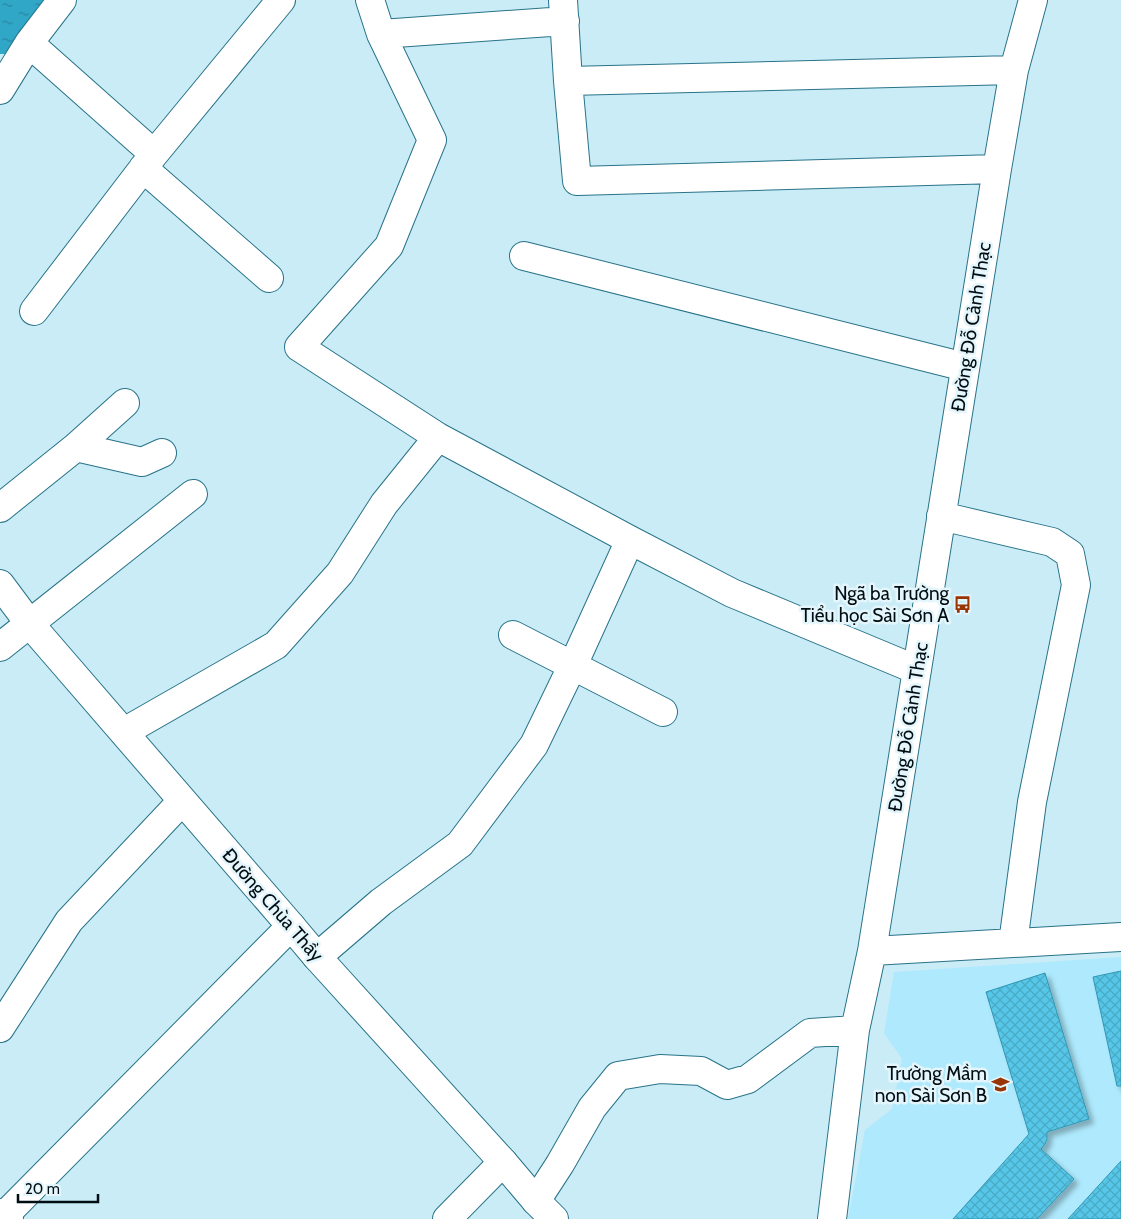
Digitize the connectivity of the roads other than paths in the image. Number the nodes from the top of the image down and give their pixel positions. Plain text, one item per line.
1 (62, 0) edge
2 (281, 0) edge
3 (370, 0) edge
4 (1033, 0) edge
5 (564, 11) edge
6 (381, 34) junction
7 (29, 43) junction
8 (1014, 70) junction
9 (568, 81) junction
10 (0, 90) edge
11 (148, 161) junction
12 (997, 169) junction
13 (524, 256) dead end
14 (269, 278) dead end
15 (34, 310) dead end
16 (965, 366) junction
17 (125, 404) dead end
18 (438, 437) junction
19 (76, 447) junction
20 (162, 453) dead end
21 (193, 494) dead end
22 (0, 508) edge
23 (941, 516) junction
24 (630, 540) junction
25 (0, 584) edge
26 (29, 623) junction
27 (513, 635) dead end
28 (0, 647) edge
29 (572, 666) junction
30 (917, 670) junction
31 (663, 712) dead end
32 (124, 732) junction
33 (182, 801) junction
34 (291, 926) junction
35 (1121, 937) edge
36 (1013, 943) junction
37 (872, 951) junction
38 (317, 957) junction
39 (0, 1028) edge
40 (855, 1030) junction
41 (503, 1162) junction
42 (545, 1210) edge
43 (4, 1216) edge
44 (447, 1219) edge
45 (832, 1219) edge

1 - 7 street
2 - 11 street
3 - 6 street
4 - 8 street, Đường Đỗ Cảnh Thạc
5 - 6 street
5 - 9 street
6 - 18 street
7 - 10 street
7 - 11 street
8 - 9 street
8 - 12 street, Đường Đỗ Cảnh Thạc
9 - 12 street
11 - 14 street
11 - 15 street
12 - 16 street, Đường Đỗ Cảnh Thạc
13 - 16 street
16 - 23 street, Đường Đỗ Cảnh Thạc
17 - 19 street
18 - 24 street
18 - 32 street
19 - 20 street
19 - 22 street
21 - 26 street
23 - 30 street, Đường Đỗ Cảnh Thạc
23 - 36 street
24 - 29 street
24 - 30 street
25 - 26 street, Đường Chùa Thầy
26 - 28 street
26 - 32 street, Đường Chùa Thầy
27 - 29 street
29 - 31 street
29 - 38 street
30 - 37 street, Đường Đỗ Cảnh Thạc
32 - 33 street, Đường Chùa Thầy
33 - 34 street, Đường Chùa Thầy
33 - 39 street
34 - 38 street, Đường Chùa Thầy
34 - 43 street
35 - 36 street
36 - 37 street
37 - 40 street, Đường Đỗ Cảnh Thạc
38 - 41 street, Đường Chùa Thầy
40 - 42 street
40 - 45 street, Đường Đỗ Cảnh Thạc
41 - 42 street, Đường Chùa Thầy
41 - 44 street

